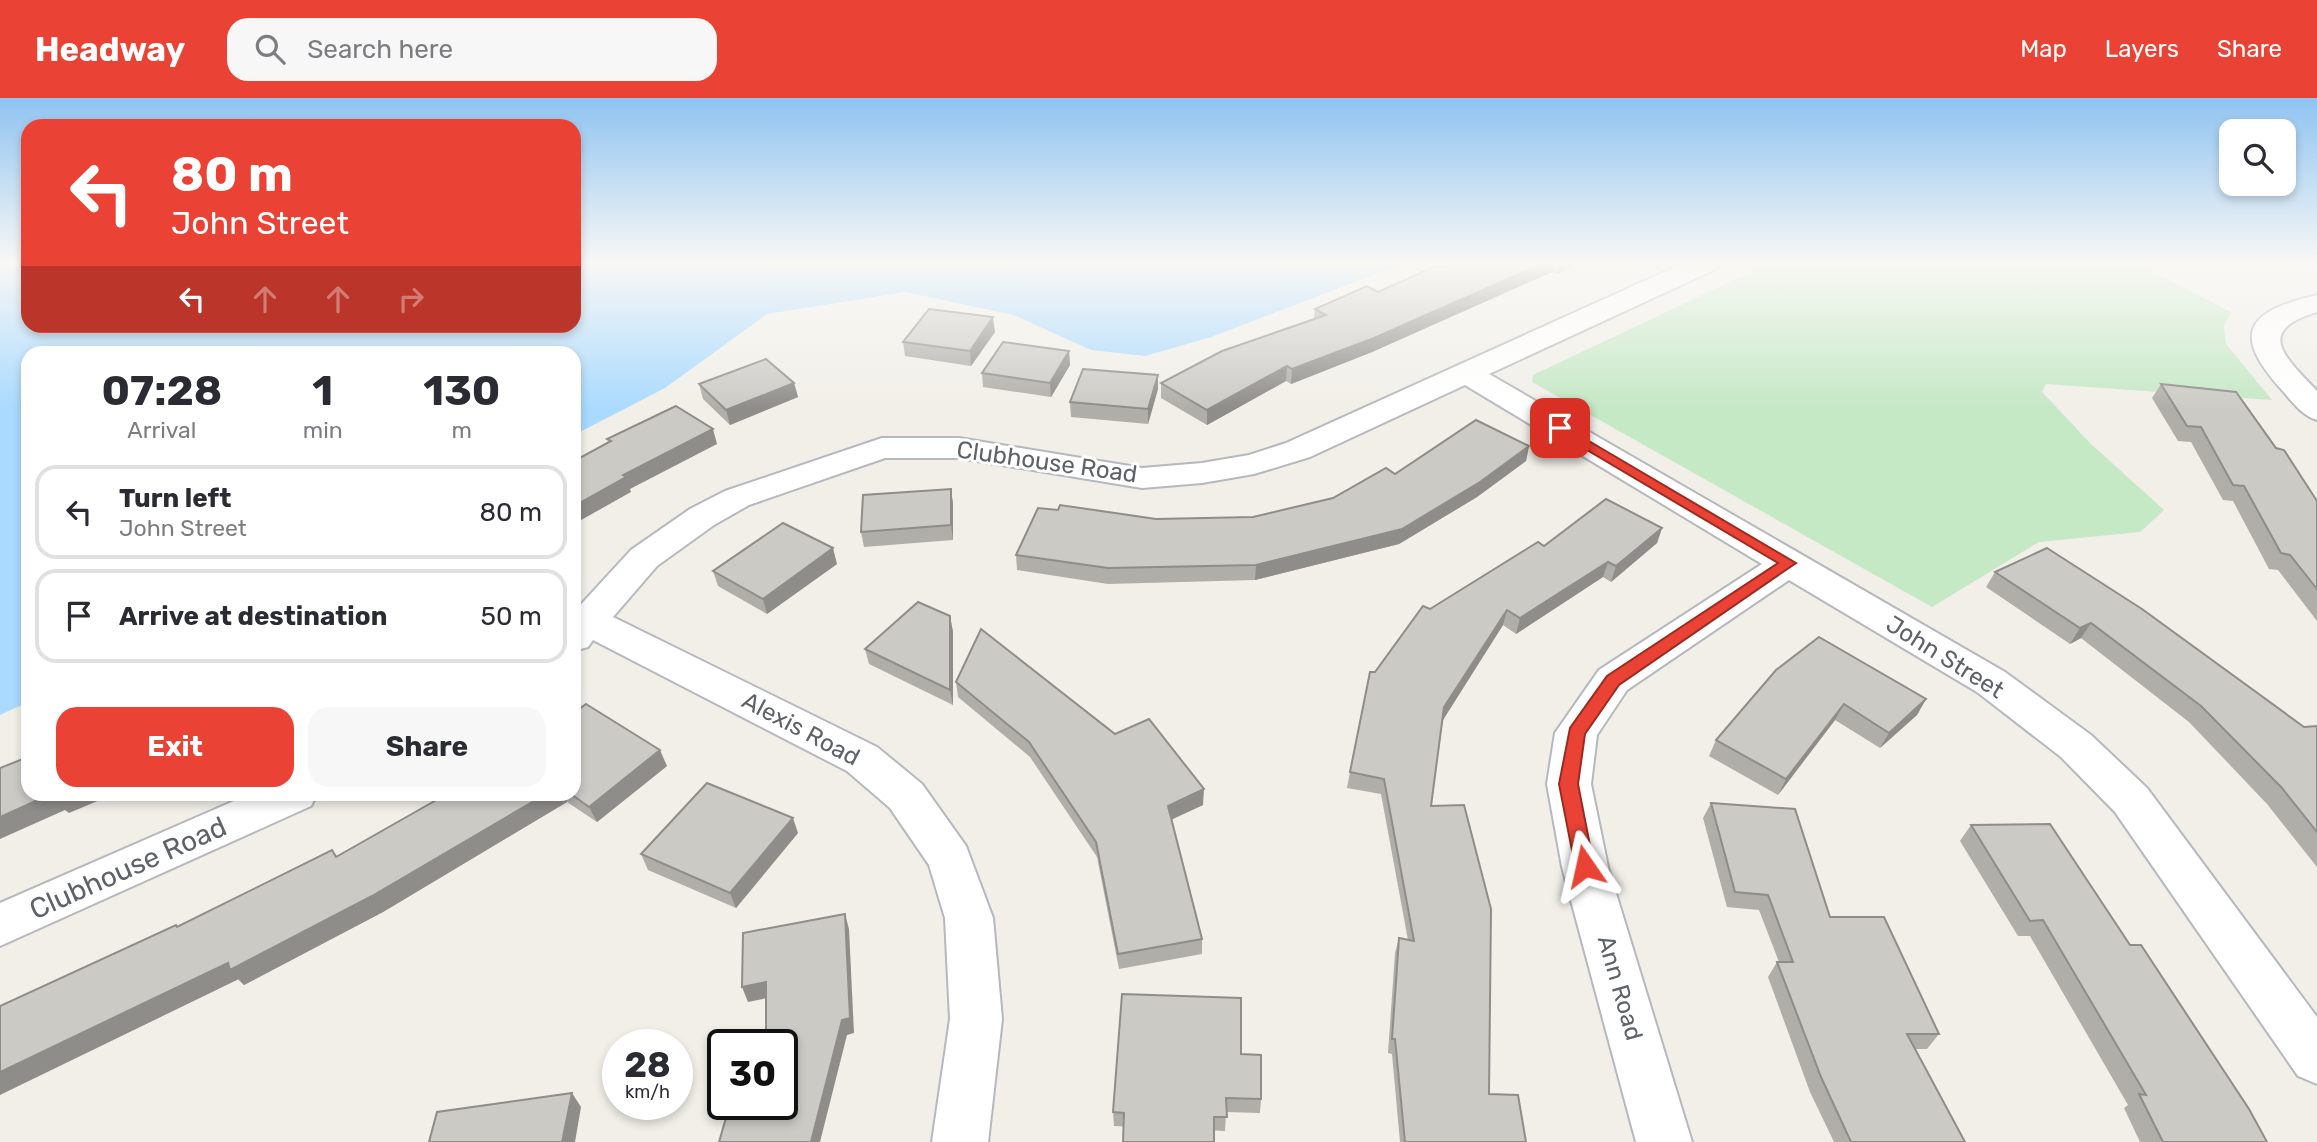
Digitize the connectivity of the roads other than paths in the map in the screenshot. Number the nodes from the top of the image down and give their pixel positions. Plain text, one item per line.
1 (1602, 312) edge
2 (2285, 312) edge
3 (1468, 374) junction
4 (2317, 410) edge
5 (1789, 563) junction
6 (582, 630) edge
7 (279, 801) edge
8 (0, 925) edge
9 (2317, 1059) edge
10 (960, 1142) edge
11 (1664, 1142) edge

1 - 3 street, Clubhouse Road
2 - 4 street
3 - 5 street, John Street
3 - 6 street, Clubhouse Road
5 - 9 street, John Street
5 - 11 street, Ann Road
6 - 10 street, Alexis Road
7 - 8 street, Clubhouse Road

